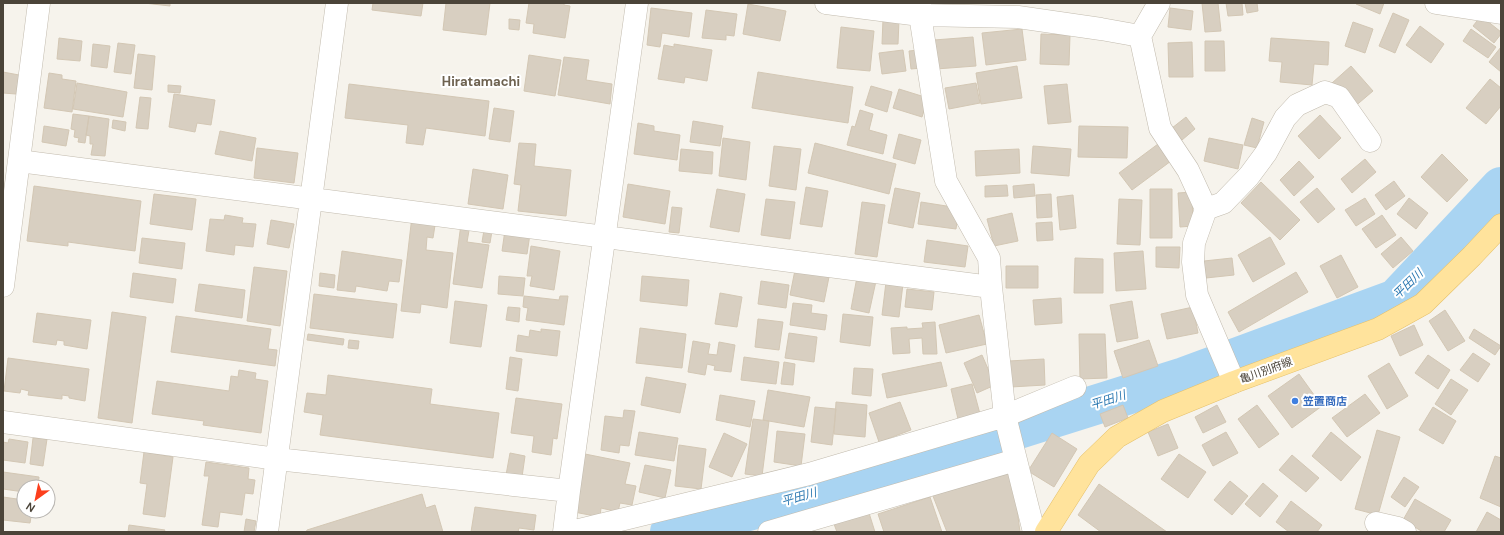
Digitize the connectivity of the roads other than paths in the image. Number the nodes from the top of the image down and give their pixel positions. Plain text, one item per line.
1 (39, 3) edge
2 (337, 3) edge
3 (637, 3) edge
4 (826, 3) edge
5 (1159, 3) edge
6 (1436, 3) edge
7 (920, 9) edge
8 (1501, 13) edge
9 (1140, 36) junction
10 (1370, 141) dead end
11 (19, 161) junction
12 (311, 199) junction
13 (1206, 209) junction
14 (1501, 225) edge
15 (604, 237) junction
16 (3, 286) edge
17 (991, 287) junction
18 (1231, 376) junction
19 (1075, 387) dead end
20 (1005, 416) junction
21 (3, 422) edge
22 (1014, 454) junction
23 (277, 459) junction
24 (569, 491) junction
25 (1376, 522) dead end
26 (267, 532) edge
27 (564, 532) edge
28 (571, 532) edge
29 (769, 532) edge
30 (1034, 532) edge
31 (1046, 532) edge
32 (1405, 532) edge

1 - 11 street
2 - 12 street
3 - 15 street
4 - 7 street
5 - 9 street
6 - 8 street
7 - 9 street
7 - 17 street
9 - 13 street
10 - 13 street
11 - 12 street
11 - 16 street
12 - 15 street
12 - 23 street
13 - 18 street
14 - 18 main road, 亀川別府線
15 - 17 street
15 - 24 street
17 - 20 street
18 - 31 main road, 亀川別府線
19 - 20 street
20 - 22 street
20 - 28 street
21 - 23 street
22 - 29 street
22 - 30 street
23 - 24 street
23 - 26 street
24 - 27 street
25 - 32 street

